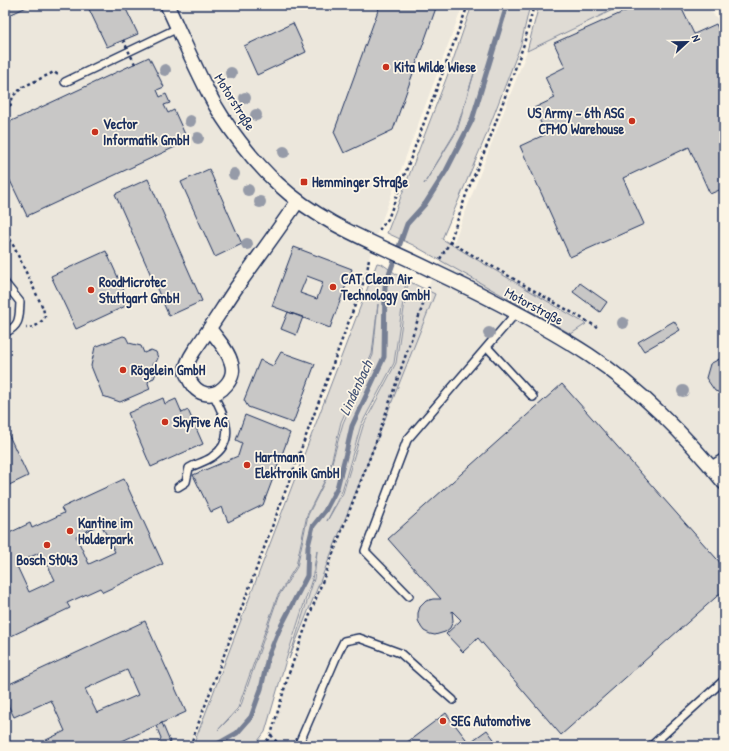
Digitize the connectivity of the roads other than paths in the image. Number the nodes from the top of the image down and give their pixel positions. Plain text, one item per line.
1 (167, 5) edge
2 (178, 28) junction
3 (65, 82) road end
4 (298, 201) junction
5 (5, 283) edge
6 (516, 313) junction
7 (210, 328) junction
8 (5, 332) edge
9 (487, 347) junction
10 (214, 394) junction
11 (533, 397) dead end
12 (724, 456) edge
13 (710, 466) junction
14 (724, 483) edge
15 (178, 487) dead end
16 (409, 596) dead end
17 (724, 680) edge
18 (453, 700) dead end
19 (298, 746) edge
20 (652, 746) edge

1 - 2 street, Motorstraße
2 - 3 lane
2 - 4 street, Motorstraße
4 - 6 street, Motorstraße
4 - 7 street
5 - 8 lane
6 - 9 lane
6 - 13 street, Motorstraße
7 - 10 street
7 - 10 street
9 - 11 lane
9 - 16 lane
10 - 15 lane
12 - 13 lane
13 - 14 street, Motorstraße
17 - 20 lane
18 - 19 lane

